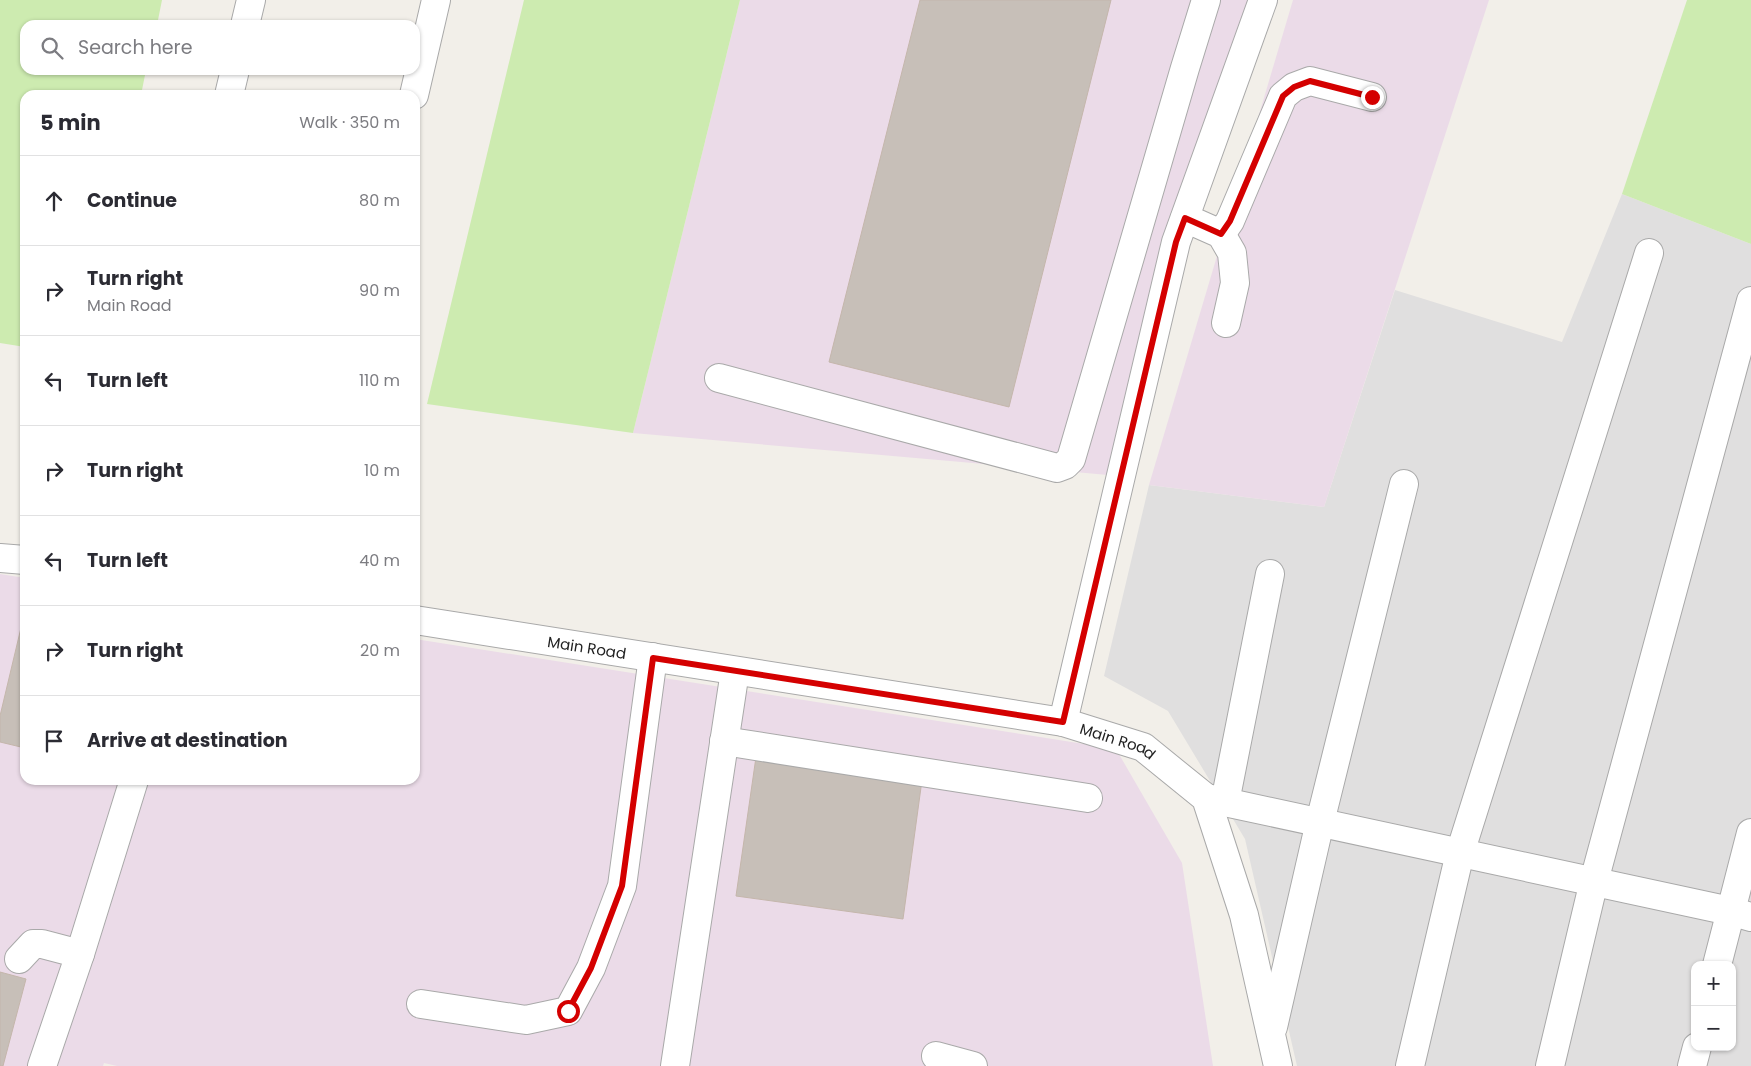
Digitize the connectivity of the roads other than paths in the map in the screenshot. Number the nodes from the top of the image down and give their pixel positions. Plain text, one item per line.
1 (251, 0) edge
2 (436, 0) edge
3 (1206, 0) edge
4 (1259, 1) edge
5 (247, 20) edge
6 (420, 69) edge
7 (234, 75) edge
8 (419, 75) edge
9 (230, 90) edge
10 (415, 90) edge
11 (1372, 97) dead end
12 (1185, 218) junction
13 (1221, 234) junction
14 (1649, 253) dead end
15 (1751, 301) edge
16 (1226, 323) dead end
17 (719, 378) dead end
18 (1404, 484) dead end
19 (0, 558) edge
20 (20, 560) edge
21 (1270, 574) dead end
22 (420, 621) edge
23 (653, 658) junction
24 (735, 670) junction
25 (1063, 722) junction
26 (724, 741) junction
27 (132, 785) edge
28 (1088, 798) dead end
29 (1216, 800) junction
30 (1320, 822) junction
31 (1751, 833) edge
32 (1460, 853) junction
33 (1594, 882) junction
34 (1740, 914) edge
35 (80, 954) junction
36 (20, 959) dead end
37 (1719, 961) edge
38 (421, 1004) dead end
39 (1272, 1033) junction
40 (1696, 1051) edge
41 (936, 1056) dead end
42 (42, 1066) edge
43 (676, 1066) edge
44 (974, 1066) edge
45 (1278, 1066) edge
46 (1410, 1066) edge
47 (1550, 1066) edge
48 (1692, 1066) edge

1 - 5 street
2 - 6 street
3 - 17 street
4 - 12 street
7 - 9 street
8 - 10 street
11 - 13 street
12 - 13 street
12 - 25 street
13 - 16 street
14 - 32 street
15 - 33 street
18 - 30 street
19 - 20 street
21 - 29 street
22 - 23 street, Main Road
23 - 24 street, Main Road
23 - 38 street
24 - 25 street, Main Road
24 - 26 street
25 - 29 street, Main Road
26 - 28 street
26 - 43 street
27 - 35 street
29 - 30 street
29 - 39 street
30 - 32 street
30 - 39 street
31 - 34 street
32 - 33 street
32 - 46 street
33 - 34 street
33 - 47 street
34 - 37 street
35 - 36 street
35 - 42 street
39 - 45 street
40 - 48 street
41 - 44 street

